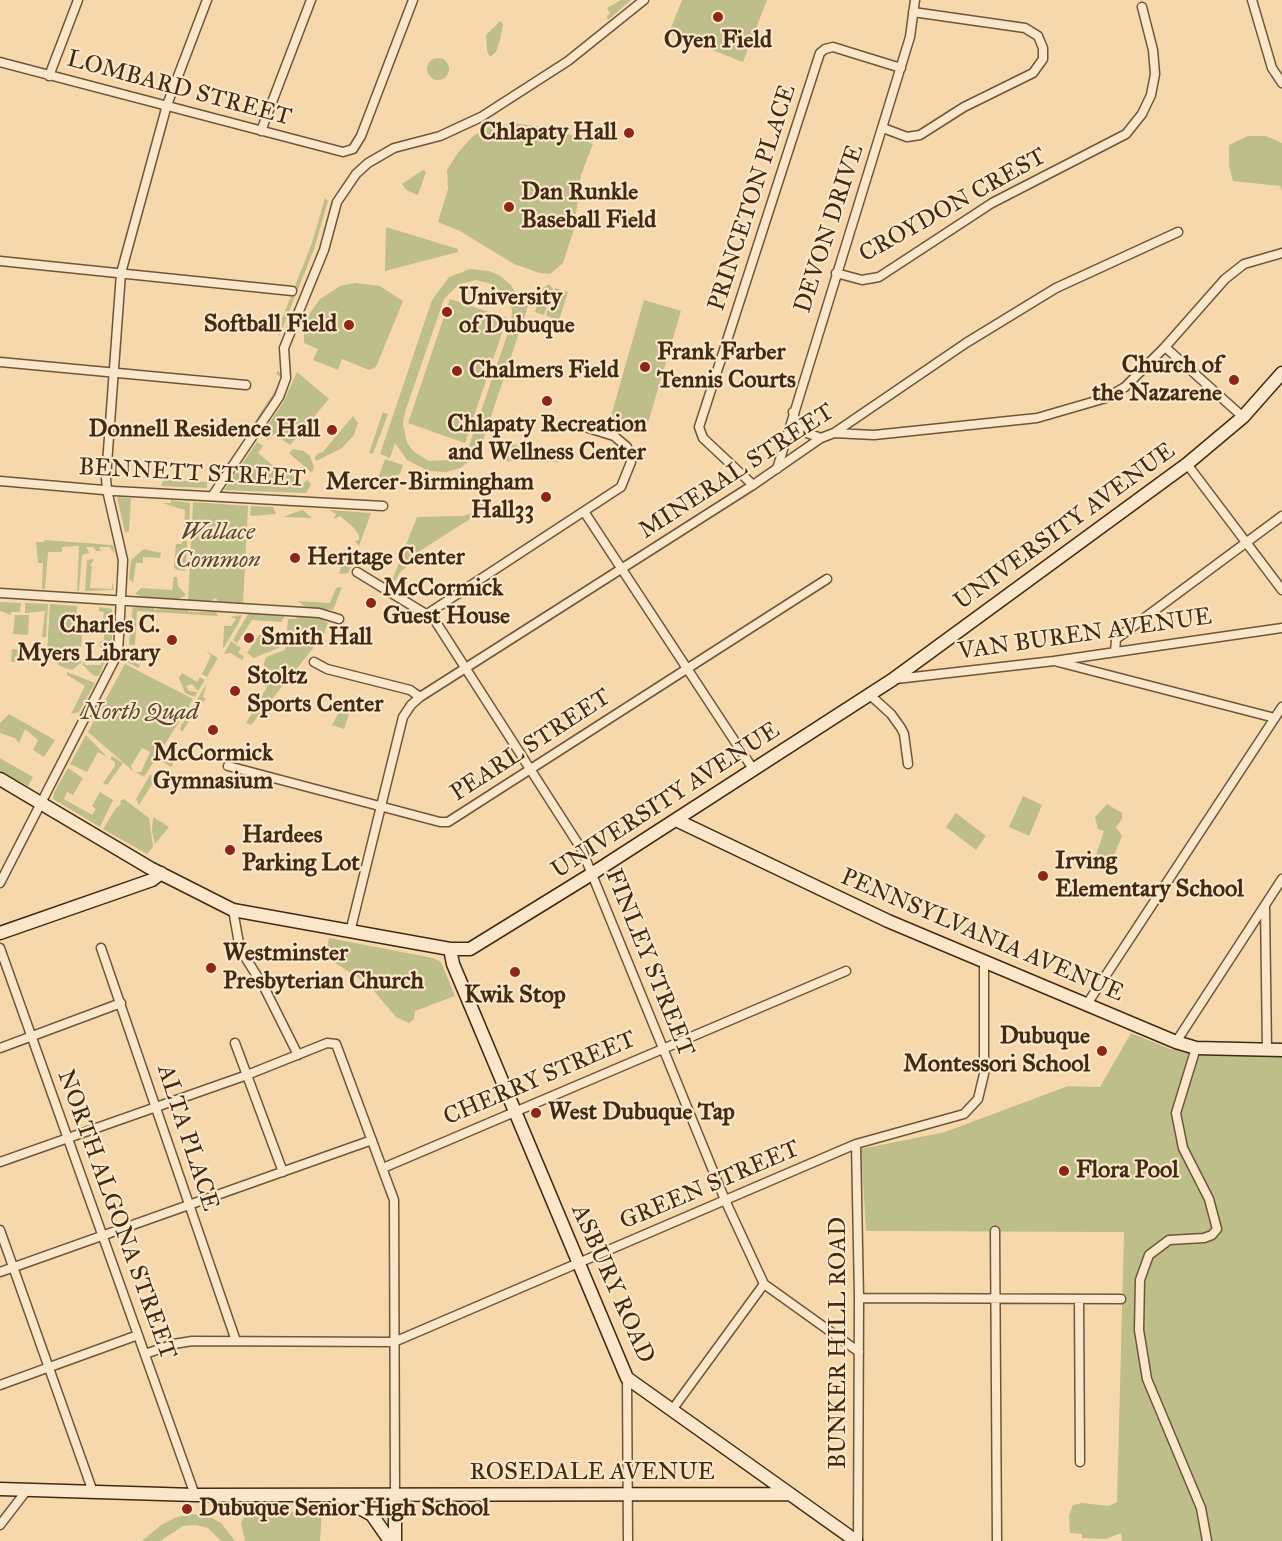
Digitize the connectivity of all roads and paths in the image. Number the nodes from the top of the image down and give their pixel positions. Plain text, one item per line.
1 (78, 0) edge
2 (207, 0) edge
3 (311, 0) edge
4 (413, 0) edge
5 (644, 0) edge
6 (915, 0) edge
7 (1252, 0) edge
8 (1142, 7) dead end
9 (913, 12) junction
10 (0, 62) edge
11 (901, 68) junction
12 (49, 76) junction
13 (1282, 83) edge
14 (167, 105) junction
15 (883, 128) junction
16 (261, 131) junction
17 (1178, 232) dead end
18 (1282, 253) edge
19 (0, 261) edge
20 (121, 273) junction
21 (836, 273) junction
22 (292, 291) dead end
23 (1165, 347) junction
24 (0, 362) edge
25 (113, 372) junction
26 (1282, 373) edge
27 (246, 385) dead end
28 (793, 411) junction
29 (1243, 417) junction
30 (585, 427) dead end
31 (834, 433) junction
32 (821, 438) junction
33 (1187, 464) junction
34 (777, 470) junction
35 (0, 481) edge
36 (753, 485) junction
37 (107, 490) junction
38 (213, 495) junction
39 (382, 506) dead end
40 (585, 513) junction
41 (1282, 516) edge
42 (1248, 543) junction
43 (623, 569) junction
44 (357, 572) dead end
45 (827, 579) dead end
46 (1282, 590) edge
47 (0, 592) edge
48 (119, 600) junction
49 (427, 614) junction
50 (339, 619) dead end
51 (1282, 628) edge
52 (1115, 652) junction
53 (1054, 661) junction
54 (314, 662) dead end
55 (688, 667) junction
56 (465, 670) junction
57 (892, 680) junction
58 (870, 694) junction
59 (420, 697) junction
60 (1282, 707) edge
61 (1275, 718) junction
62 (908, 764) dead end
63 (228, 766) dead end
64 (531, 768) junction
65 (753, 769) junction
66 (0, 779) edge
67 (41, 801) junction
68 (382, 805) junction
69 (676, 820) junction
70 (161, 873) junction
71 (590, 875) junction
72 (1282, 879) edge
73 (0, 883) edge
74 (1265, 905) junction
75 (233, 910) junction
76 (350, 932) junction
77 (0, 933) edge
78 (0, 948) edge
79 (101, 948) dead end
80 (450, 949) junction
81 (984, 960) junction
82 (846, 971) dead end
83 (121, 1004) junction
84 (1087, 1005) junction
85 (31, 1036) junction
86 (1176, 1042) junction
87 (235, 1043) dead end
88 (0, 1048) edge
89 (663, 1048) junction
90 (1196, 1048) junction
91 (1267, 1050) junction
92 (1282, 1050) edge
93 (298, 1055) junction
94 (247, 1075) junction
95 (157, 1106) junction
96 (516, 1111) junction
97 (67, 1137) junction
98 (372, 1140) junction
99 (856, 1144) junction
100 (0, 1162) edge
101 (383, 1168) junction
102 (283, 1172) junction
103 (725, 1200) junction
104 (188, 1206) junction
105 (0, 1230) edge
106 (995, 1231) dead end
107 (104, 1236) junction
108 (578, 1263) junction
109 (14, 1268) junction
110 (0, 1272) edge
111 (764, 1284) junction
112 (859, 1298) junction
113 (995, 1299) junction
114 (1079, 1299) junction
115 (1121, 1299) dead end
116 (138, 1335) junction
117 (236, 1341) junction
118 (394, 1342) junction
119 (859, 1352) junction
120 (145, 1354) junction
121 (49, 1368) junction
122 (627, 1378) junction
123 (0, 1385) edge
124 (672, 1410) junction
125 (1080, 1462) dead end
126 (0, 1489) edge
127 (27, 1490) junction
128 (93, 1492) junction
129 (395, 1494) junction
130 (627, 1494) junction
131 (788, 1494) junction
132 (195, 1495) junction
133 (334, 1495) junction
134 (0, 1525) edge
135 (390, 1541) edge
136 (395, 1541) edge
137 (628, 1541) edge
138 (857, 1541) edge
139 (997, 1541) edge
140 (1207, 1541) edge

1 - 12 street
2 - 14 street
3 - 16 street
4 - 16 street, LOMBARD STREET
5 - 38 street
6 - 9 street, DEVON DRIVE
7 - 13 street
8 - 21 street, CROYDON CREST
9 - 11 street, DEVON DRIVE
9 - 15 street
10 - 12 street, LOMBARD STREET
11 - 15 street, DEVON DRIVE
11 - 36 street, PRINCETON PLACE
12 - 14 street, LOMBARD STREET
14 - 16 street, LOMBARD STREET
14 - 20 street
15 - 21 street, DEVON DRIVE
17 - 31 street, MINERAL STREET
18 - 23 street
19 - 20 street
20 - 22 street
20 - 25 street
21 - 28 street, DEVON DRIVE
23 - 29 street
23 - 31 street
24 - 25 street
25 - 27 street
25 - 37 street
26 - 29 main road, UNIVERSITY AVENUE
28 - 32 street
28 - 34 street, DEVON DRIVE
29 - 33 main road, UNIVERSITY AVENUE
30 - 40 street
31 - 32 street, MINERAL STREET
32 - 34 street, MINERAL STREET
33 - 42 street
33 - 57 main road, UNIVERSITY AVENUE
34 - 36 street, MINERAL STREET
35 - 37 street, BENNETT STREET
36 - 43 street, MINERAL STREET
37 - 38 street, BENNETT STREET
37 - 48 street
38 - 39 street, BENNETT STREET
40 - 43 street
40 - 49 street
41 - 42 street
42 - 46 street
42 - 52 street
43 - 55 street
43 - 56 street, MINERAL STREET
44 - 49 street, FINLEY STREET
45 - 55 street, PEARL STREET
47 - 48 street
48 - 50 street
48 - 67 street
49 - 56 street, FINLEY STREET
51 - 52 street, VAN BUREN AVENUE
52 - 53 street, VAN BUREN AVENUE
53 - 57 street, VAN BUREN AVENUE
53 - 61 street
54 - 59 street
55 - 64 street, PEARL STREET
55 - 65 street
56 - 59 street, MINERAL STREET
56 - 64 street, FINLEY STREET
57 - 58 main road, UNIVERSITY AVENUE
58 - 62 street
58 - 65 main road, UNIVERSITY AVENUE
59 - 68 street
60 - 61 street
61 - 84 street
63 - 68 street, PEARL STREET
64 - 68 street, PEARL STREET
64 - 71 street, FINLEY STREET
65 - 69 main road, UNIVERSITY AVENUE
66 - 67 main road, UNIVERSITY AVENUE
67 - 70 main road, UNIVERSITY AVENUE
67 - 73 street
68 - 76 street
69 - 71 main road, UNIVERSITY AVENUE
69 - 81 main road, PENNSYLVANIA AVENUE
70 - 75 main road, UNIVERSITY AVENUE
70 - 77 main road
71 - 80 main road, UNIVERSITY AVENUE
71 - 89 street, FINLEY STREET
72 - 74 street
74 - 86 street
74 - 91 street
75 - 76 main road, UNIVERSITY AVENUE
75 - 93 street
76 - 80 main road, UNIVERSITY AVENUE
78 - 85 street, NORTH ALGONA STREET
79 - 83 street, ALTA PLACE
80 - 96 main road, ASBURY ROAD
81 - 84 main road, PENNSYLVANIA AVENUE
81 - 99 street, GREEN STREET
82 - 89 street, CHERRY STREET
83 - 85 street
83 - 95 street, ALTA PLACE
84 - 86 main road, PENNSYLVANIA AVENUE
85 - 88 street
85 - 97 street, NORTH ALGONA STREET
86 - 90 main road, PENNSYLVANIA AVENUE
87 - 94 street
89 - 96 street, CHERRY STREET
89 - 103 street, FINLEY STREET
90 - 91 main road, PENNSYLVANIA AVENUE
90 - 140 street
91 - 92 main road, PENNSYLVANIA AVENUE
93 - 94 street
93 - 98 street
94 - 95 street
94 - 102 street
95 - 97 street
95 - 104 street, ALTA PLACE
96 - 101 street, CHERRY STREET
96 - 108 main road, ASBURY ROAD
97 - 100 street
97 - 107 street, NORTH ALGONA STREET
98 - 101 street
98 - 102 street
99 - 103 street, GREEN STREET
99 - 112 street, BUNKER HILL ROAD
101 - 118 street
102 - 104 street
103 - 108 street, GREEN STREET
103 - 111 street, FINLEY STREET
104 - 107 street
104 - 117 street, ALTA PLACE
105 - 109 street
106 - 113 street
107 - 109 street
107 - 116 street, NORTH ALGONA STREET
108 - 118 street, GREEN STREET
108 - 122 main road, ASBURY ROAD
109 - 110 street
109 - 121 street
111 - 119 street, FINLEY STREET
111 - 124 street
112 - 113 street
112 - 119 street, BUNKER HILL ROAD
113 - 114 street
113 - 139 street
114 - 115 street
114 - 125 street
116 - 120 street, NORTH ALGONA STREET
116 - 121 street
117 - 118 street, GREEN STREET
117 - 120 street, GREEN STREET
118 - 129 street
119 - 138 street, BUNKER HILL ROAD
120 - 132 street, NORTH ALGONA STREET
121 - 123 street
121 - 128 street
122 - 124 main road, ASBURY ROAD
122 - 130 street
124 - 131 main road, ASBURY ROAD
126 - 127 main road, ROSEDALE AVENUE
127 - 128 main road, ROSEDALE AVENUE
127 - 134 street
128 - 132 main road, ROSEDALE AVENUE
129 - 130 main road, ROSEDALE AVENUE
129 - 133 main road, ROSEDALE AVENUE
129 - 136 main road
130 - 131 main road, ROSEDALE AVENUE
130 - 137 street
131 - 138 main road, ASBURY ROAD
132 - 133 main road, ROSEDALE AVENUE
133 - 135 main road

